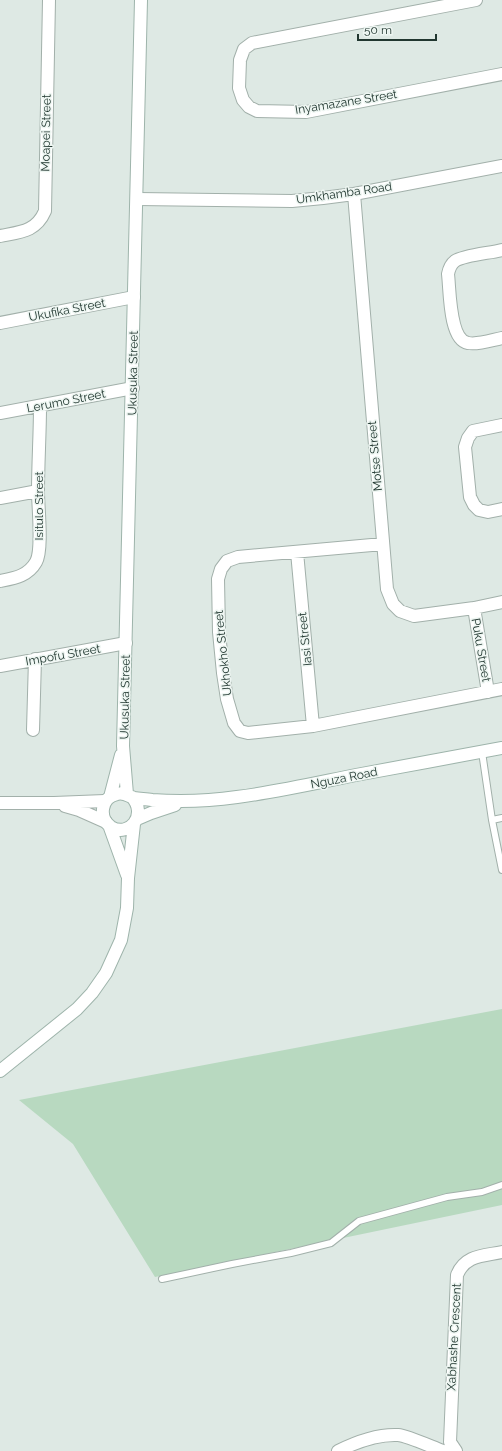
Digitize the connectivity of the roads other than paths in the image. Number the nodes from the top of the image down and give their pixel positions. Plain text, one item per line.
1 (49, 0) edge
2 (142, 0) edge
3 (476, 0) edge
4 (502, 74) edge
5 (502, 166) edge
6 (354, 194) junction
7 (137, 199) junction
8 (0, 236) edge
9 (502, 250) edge
10 (134, 297) junction
11 (0, 323) edge
12 (502, 338) edge
13 (132, 388) junction
14 (40, 406) junction
15 (0, 413) edge
16 (502, 424) edge
17 (38, 491) junction
18 (0, 498) edge
19 (502, 509) edge
20 (383, 544) junction
21 (297, 552) junction
22 (0, 581) edge
23 (502, 602) edge
24 (474, 608) junction
25 (126, 643) junction
26 (35, 659) junction
27 (0, 666) edge
28 (502, 689) edge
29 (488, 692) junction
30 (314, 726) junction
31 (33, 730) dead end
32 (123, 746) junction
33 (502, 748) edge
34 (482, 752) junction
35 (129, 796) junction
36 (108, 799) junction
37 (0, 802) edge
38 (186, 802) junction
39 (54, 803) junction
40 (502, 818) edge
41 (492, 820) junction
42 (135, 821) junction
43 (108, 824) junction
44 (502, 870) edge
45 (128, 878) junction
46 (0, 1071) edge
47 (502, 1185) edge
48 (502, 1252) edge
49 (162, 1279) dead end
50 (338, 1451) edge
51 (451, 1451) edge

1 - 8 street, Moapei Street
2 - 7 street, Ukusuka Street
3 - 4 street, Inyamazane Street
5 - 6 street, Umkhamba Road
6 - 7 street, Umkhamba Road
6 - 20 street, Motse Street
7 - 10 street, Ukusuka Street
9 - 12 street
10 - 11 street, Ukufika Street
10 - 13 street, Ukusuka Street
13 - 14 street, Lerumo Street
13 - 25 street, Ukusuka Street
14 - 15 street, Lerumo Street
14 - 17 street, Isitulo Street
16 - 19 street
17 - 18 street
17 - 22 street, Isitulo Street
20 - 21 street, Ukhokho Street
20 - 24 street, Motse Street
21 - 30 street, Iasi Street
21 - 30 street, Ukhokho Street
23 - 24 street, Motse Street
24 - 29 street, Puku Street
25 - 26 street, Impofu Street
25 - 32 street, Ukusuka Street
26 - 27 street, Impofu Street
26 - 31 street
28 - 29 street, Ukhokho Street
29 - 30 street, Ukhokho Street
32 - 35 street, Ukusuka Street
32 - 36 street, Ukusuka Street
33 - 34 street, Nguza Road
34 - 38 street, Nguza Road
34 - 41 lane
35 - 36 street
35 - 38 street, Nguza Road
35 - 42 street
36 - 39 street
36 - 43 street
37 - 39 street
38 - 42 street, Nguza Road
39 - 43 street
40 - 41 lane
41 - 44 lane
42 - 43 street
42 - 45 street
43 - 45 street
45 - 46 street
47 - 49 lane
48 - 51 street, Xabhashe Crescent
50 - 51 street

